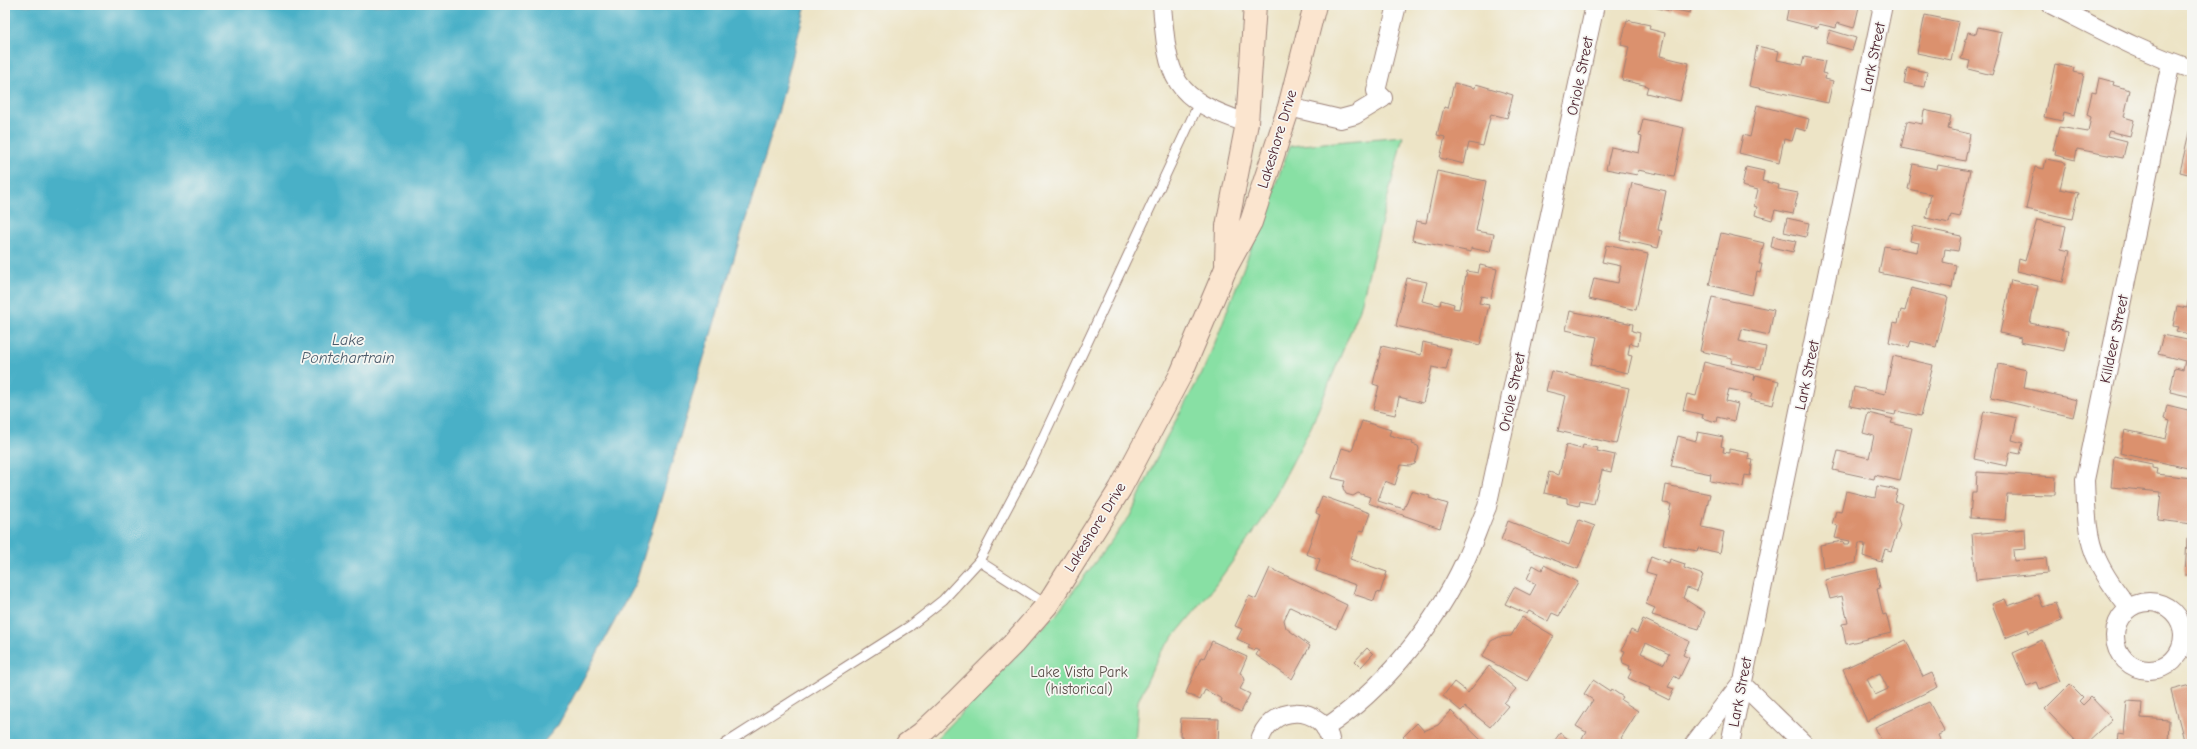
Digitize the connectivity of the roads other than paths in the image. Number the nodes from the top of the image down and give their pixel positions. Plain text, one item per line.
1 (1162, 5) edge
2 (1255, 5) edge
3 (1315, 5) edge
4 (1397, 5) edge
5 (1595, 5) edge
6 (1883, 5) edge
7 (2052, 5) edge
8 (2171, 62) junction
9 (2192, 68) edge
10 (1198, 103) junction
11 (1289, 107) junction
12 (1247, 123) junction
13 (1226, 268) junction
14 (979, 561) junction
15 (1047, 604) junction
16 (2129, 608) dead end
17 (1741, 683) junction
18 (1328, 736) edge
19 (725, 744) edge
20 (907, 744) edge
21 (1259, 744) edge
22 (1694, 744) edge
23 (1730, 744) edge
24 (1804, 744) edge

1 - 10 street
2 - 12 street, Lakeshore Drive
3 - 11 street, Lakeshore Drive
4 - 11 street
5 - 18 street, Oriole Street
6 - 17 street, Lark Street
7 - 8 street
8 - 9 street
8 - 16 street, Killdeer Street
10 - 12 street
10 - 14 lane
11 - 13 street, Lakeshore Drive
12 - 13 street, Lakeshore Drive
13 - 15 street, Lakeshore Drive
14 - 15 lane
14 - 19 lane
15 - 20 street, Lakeshore Drive
17 - 22 street
17 - 23 street, Lark Street
17 - 24 street
18 - 21 street, Oriole Street

